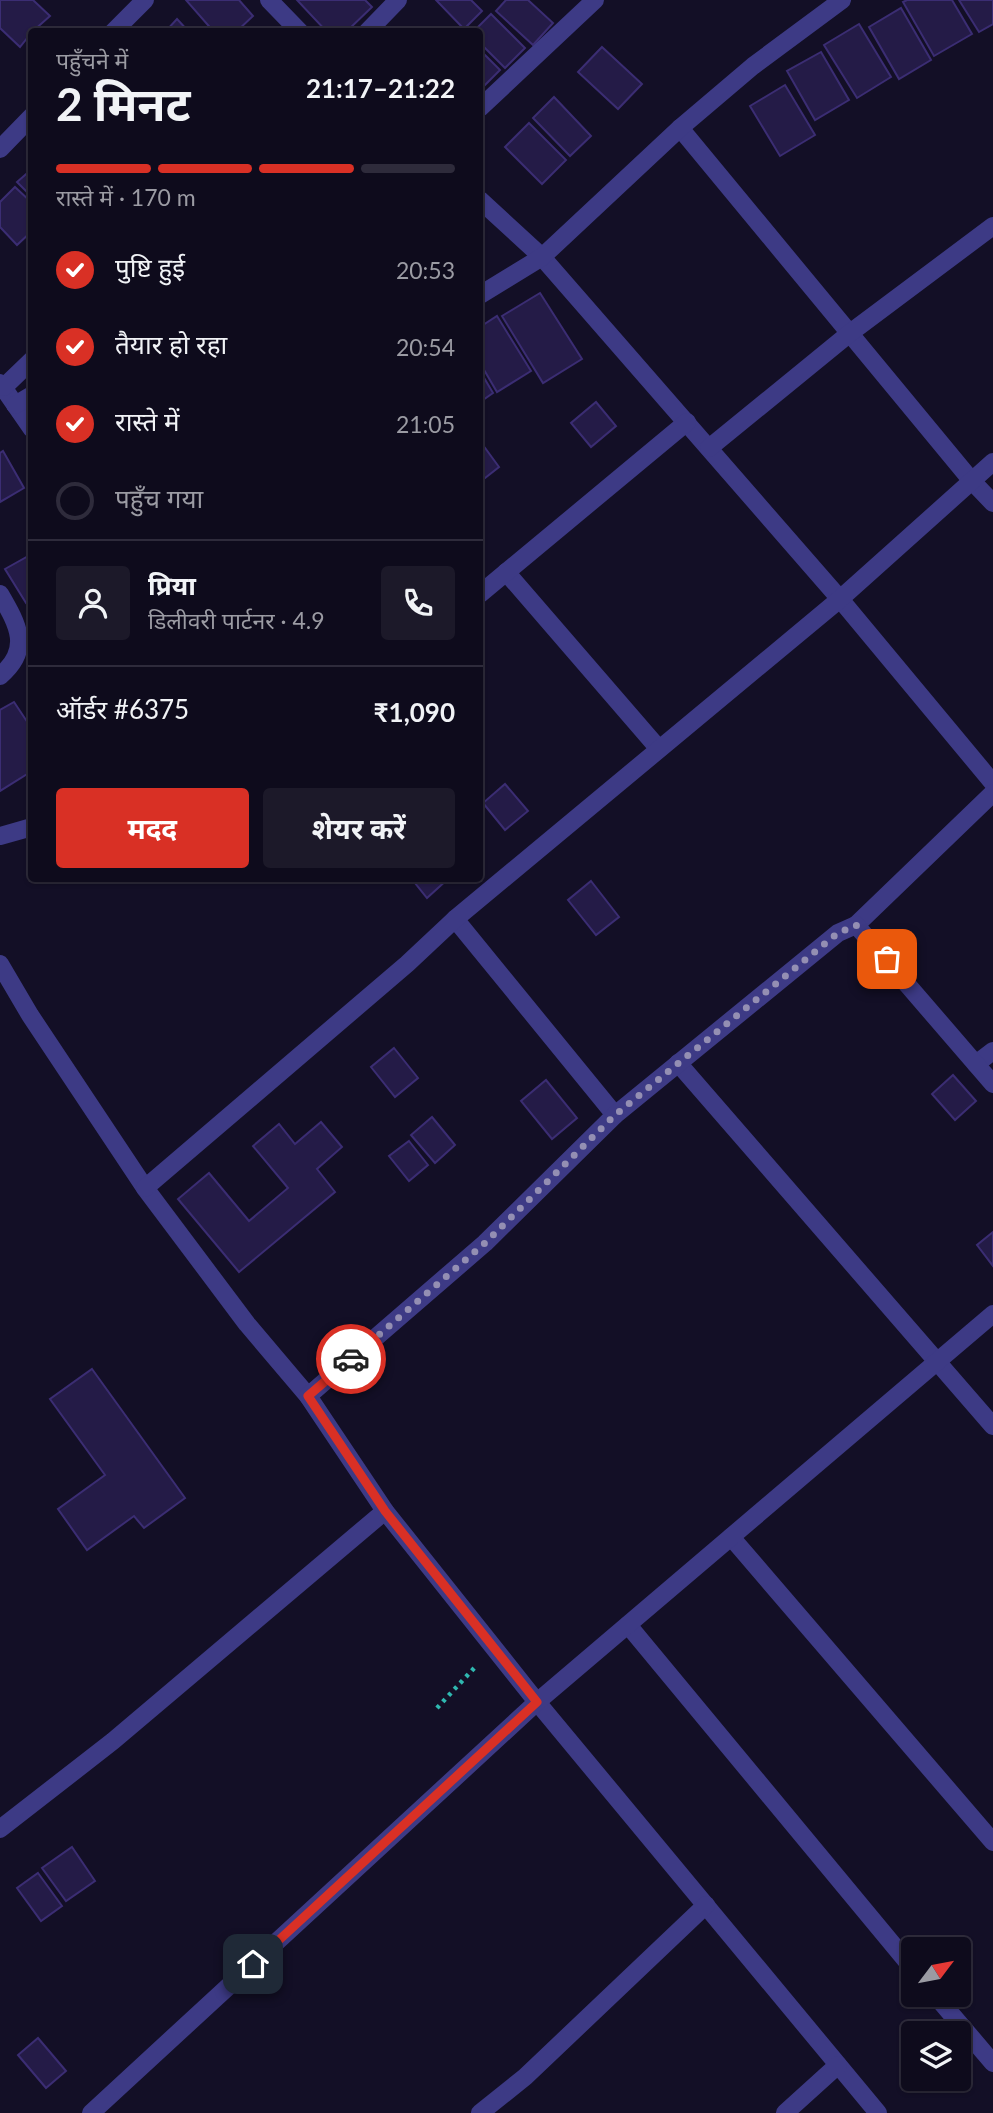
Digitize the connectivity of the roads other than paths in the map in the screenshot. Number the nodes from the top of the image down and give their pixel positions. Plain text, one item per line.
1 (145, 0) edge
2 (269, 0) edge
3 (398, 0) edge
4 (595, 0) edge
5 (842, 0) edge
6 (117, 28) edge
7 (296, 28) edge
8 (371, 28) edge
9 (483, 105) edge
10 (28, 120) edge
11 (680, 128) junction
12 (0, 149) edge
13 (483, 203) edge
14 (993, 226) edge
15 (542, 257) junction
16 (483, 293) edge
17 (850, 333) junction
18 (28, 363) edge
19 (2, 385) edge
20 (28, 397) edge
21 (15, 405) junction
22 (687, 422) junction
23 (28, 423) edge
24 (709, 449) junction
25 (993, 462) edge
26 (971, 480) junction
27 (993, 503) edge
28 (506, 572) junction
29 (483, 591) edge
30 (0, 594) edge
31 (840, 599) junction
32 (0, 676) edge
33 (659, 749) junction
34 (993, 783) edge
35 (993, 793) edge
36 (28, 828) edge
37 (0, 836) edge
38 (455, 919) junction
39 (856, 925) junction
40 (0, 964) edge
41 (993, 1051) edge
42 (678, 1063) junction
43 (976, 1064) junction
44 (993, 1084) edge
45 (615, 1115) junction
46 (145, 1188) junction
47 (993, 1314) edge
48 (939, 1360) junction
49 (308, 1396) junction
50 (993, 1426) edge
51 (385, 1511) junction
52 (731, 1536) junction
53 (628, 1625) junction
54 (537, 1702) junction
55 (0, 1829) edge
56 (993, 1842) edge
57 (706, 1905) junction
58 (901, 1954) edge
59 (945, 2007) edge
60 (993, 2063) edge
61 (838, 2065) junction
62 (90, 2113) edge
63 (480, 2113) edge
64 (785, 2113) edge
65 (878, 2113) edge

1 - 6 street
2 - 7 street
3 - 8 street
4 - 9 street
5 - 11 street
10 - 12 street
11 - 15 street
11 - 17 street
13 - 15 street
14 - 17 street
15 - 16 street
15 - 22 street
17 - 24 street
17 - 26 street
18 - 19 street
19 - 21 street
20 - 21 street
21 - 23 street
22 - 24 street
22 - 28 street
24 - 31 street
25 - 26 street
26 - 27 street
26 - 31 street
28 - 29 street
28 - 33 street
30 - 32 street
31 - 33 street
31 - 34 street
33 - 38 street
35 - 39 street
36 - 37 street
38 - 45 street
38 - 46 street
39 - 42 street
39 - 43 street
40 - 46 street
41 - 43 street
42 - 45 street
42 - 48 street
43 - 44 street
45 - 49 street
46 - 49 street
47 - 48 street
48 - 50 street
48 - 52 street
49 - 51 street
51 - 54 street
51 - 55 street
52 - 53 street
52 - 56 street
53 - 54 street
53 - 58 street
54 - 57 street
54 - 62 street
57 - 61 street
57 - 63 street
59 - 60 street
61 - 64 street
61 - 65 street

